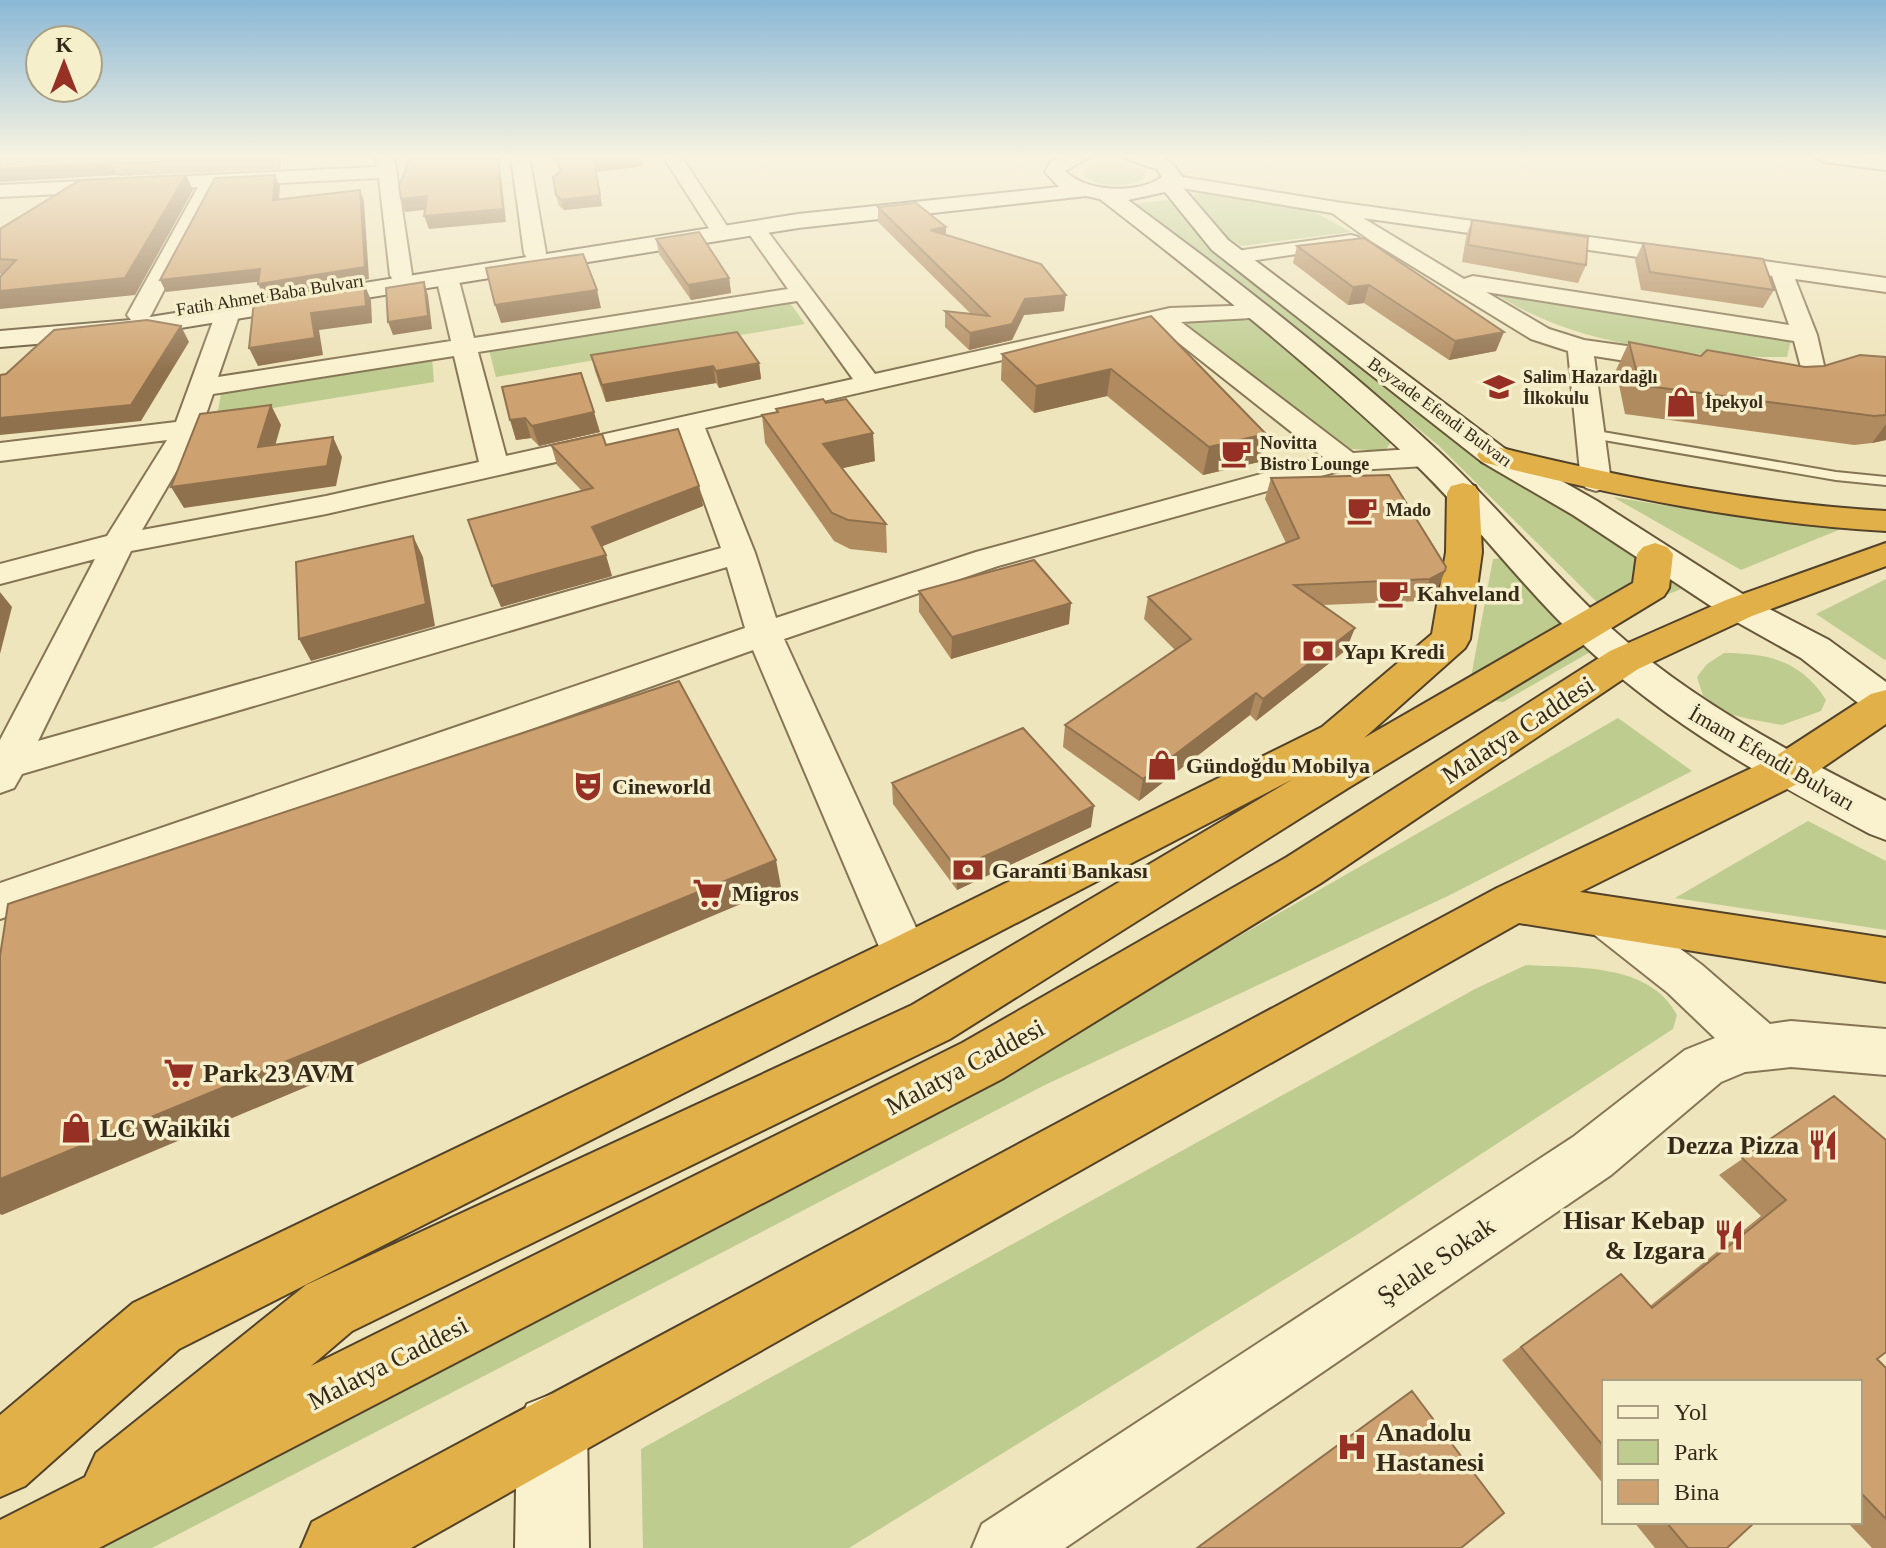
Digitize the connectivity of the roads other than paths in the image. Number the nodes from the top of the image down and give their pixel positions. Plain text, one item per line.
1 (186, 228) edge
2 (395, 228) edge
3 (531, 228) edge
4 (702, 228) edge
5 (753, 228) edge
6 (755, 228) edge
7 (1147, 228) edge
8 (1204, 228) edge
9 (1365, 228) edge
10 (1444, 228) edge
11 (1477, 228) edge
12 (1378, 237) junction
13 (535, 253) junction
14 (1236, 257) junction
15 (1781, 270) junction
16 (401, 275) junction
17 (447, 277) junction
18 (1454, 280) junction
19 (1886, 285) edge
20 (804, 293) junction
21 (1261, 312) junction
22 (228, 313) junction
23 (139, 315) junction
24 (1160, 317) junction
25 (0, 325) edge
26 (1805, 335) junction
27 (0, 339) edge
28 (1580, 347) junction
29 (463, 348) junction
30 (1694, 362) edge
31 (1785, 369) edge
32 (870, 384) junction
33 (201, 388) junction
34 (690, 424) junction
35 (187, 429) junction
36 (1591, 434) junction
37 (0, 452) edge
38 (1426, 457) junction
39 (1347, 462) junction
40 (494, 466) junction
41 (1478, 474) junction
42 (1886, 481) edge
43 (1596, 482) junction
44 (1886, 521) edge
45 (119, 543) junction
46 (739, 553) junction
47 (1655, 554) junction
48 (1886, 554) edge
49 (0, 574) edge
50 (1739, 608) junction
51 (764, 634) junction
52 (1605, 643) junction
53 (1886, 703) edge
54 (1787, 770) junction
55 (4, 771) edge
56 (1886, 822) edge
57 (0, 901) edge
58 (1514, 902) junction
59 (1603, 916) junction
60 (906, 956) junction
61 (1886, 960) edge
62 (1761, 1048) junction
63 (1886, 1052) edge
64 (552, 1429) junction
65 (0, 1461) edge
66 (39, 1542) edge
67 (338, 1548) edge
68 (552, 1548) edge
69 (1006, 1548) edge

1 - 23 street
2 - 16 street
3 - 13 street
4 - 13 main road, Fatih Ahmet Baba Bulvarı
5 - 17 main road, Fatih Ahmet Baba Bulvarı
6 - 20 street
7 - 21 main road, Beyzade Efendi Bulvarı
8 - 14 main road, Beyzade Efendi Bulvarı
9 - 12 street
10 - 12 street
11 - 15 street
12 - 14 street
12 - 18 street
13 - 16 main road, Fatih Ahmet Baba Bulvarı
14 - 41 main road, Beyzade Efendi Bulvarı
15 - 19 street
15 - 26 street
16 - 23 main road, Fatih Ahmet Baba Bulvarı
17 - 22 main road, Fatih Ahmet Baba Bulvarı
17 - 29 street
18 - 26 street
18 - 28 street
20 - 29 street
20 - 32 street
21 - 24 street
21 - 38 main road, Beyzade Efendi Bulvarı
22 - 27 main road, Fatih Ahmet Baba Bulvarı
22 - 33 street
23 - 25 main road, Fatih Ahmet Baba Bulvarı
24 - 32 street
24 - 39 street
26 - 31 street
28 - 30 street
28 - 36 street
29 - 33 street
29 - 40 street
32 - 34 street
33 - 35 street
34 - 40 street
34 - 46 street
35 - 37 street
35 - 45 street
36 - 42 lane
36 - 43 street
38 - 39 street
38 - 41 main road, Beyzade Efendi Bulvarı
39 - 51 street
40 - 45 street
41 - 43 highway
41 - 47 main road, Beyzade Efendi Bulvarı
41 - 52 main road, Beyzade Efendi Bulvarı
41 - 60 highway
43 - 44 highway
45 - 49 street
45 - 55 street
46 - 51 street
46 - 55 street
47 - 50 main road, Beyzade Efendi Bulvarı
47 - 52 highway
48 - 50 highway, Malatya Caddesi
50 - 52 highway, Malatya Caddesi
50 - 53 main road
51 - 57 street
51 - 60 street
52 - 54 main road, İmam Efendi Bulvarı
52 - 66 highway, Malatya Caddesi
52 - 66 highway
53 - 54 highway
54 - 56 main road, İmam Efendi Bulvarı
54 - 58 highway
58 - 59 highway
58 - 64 highway
59 - 61 highway
59 - 62 street
60 - 65 highway
62 - 63 street, Şelale Sokak
62 - 69 street, Şelale Sokak
64 - 67 highway
64 - 68 main road

